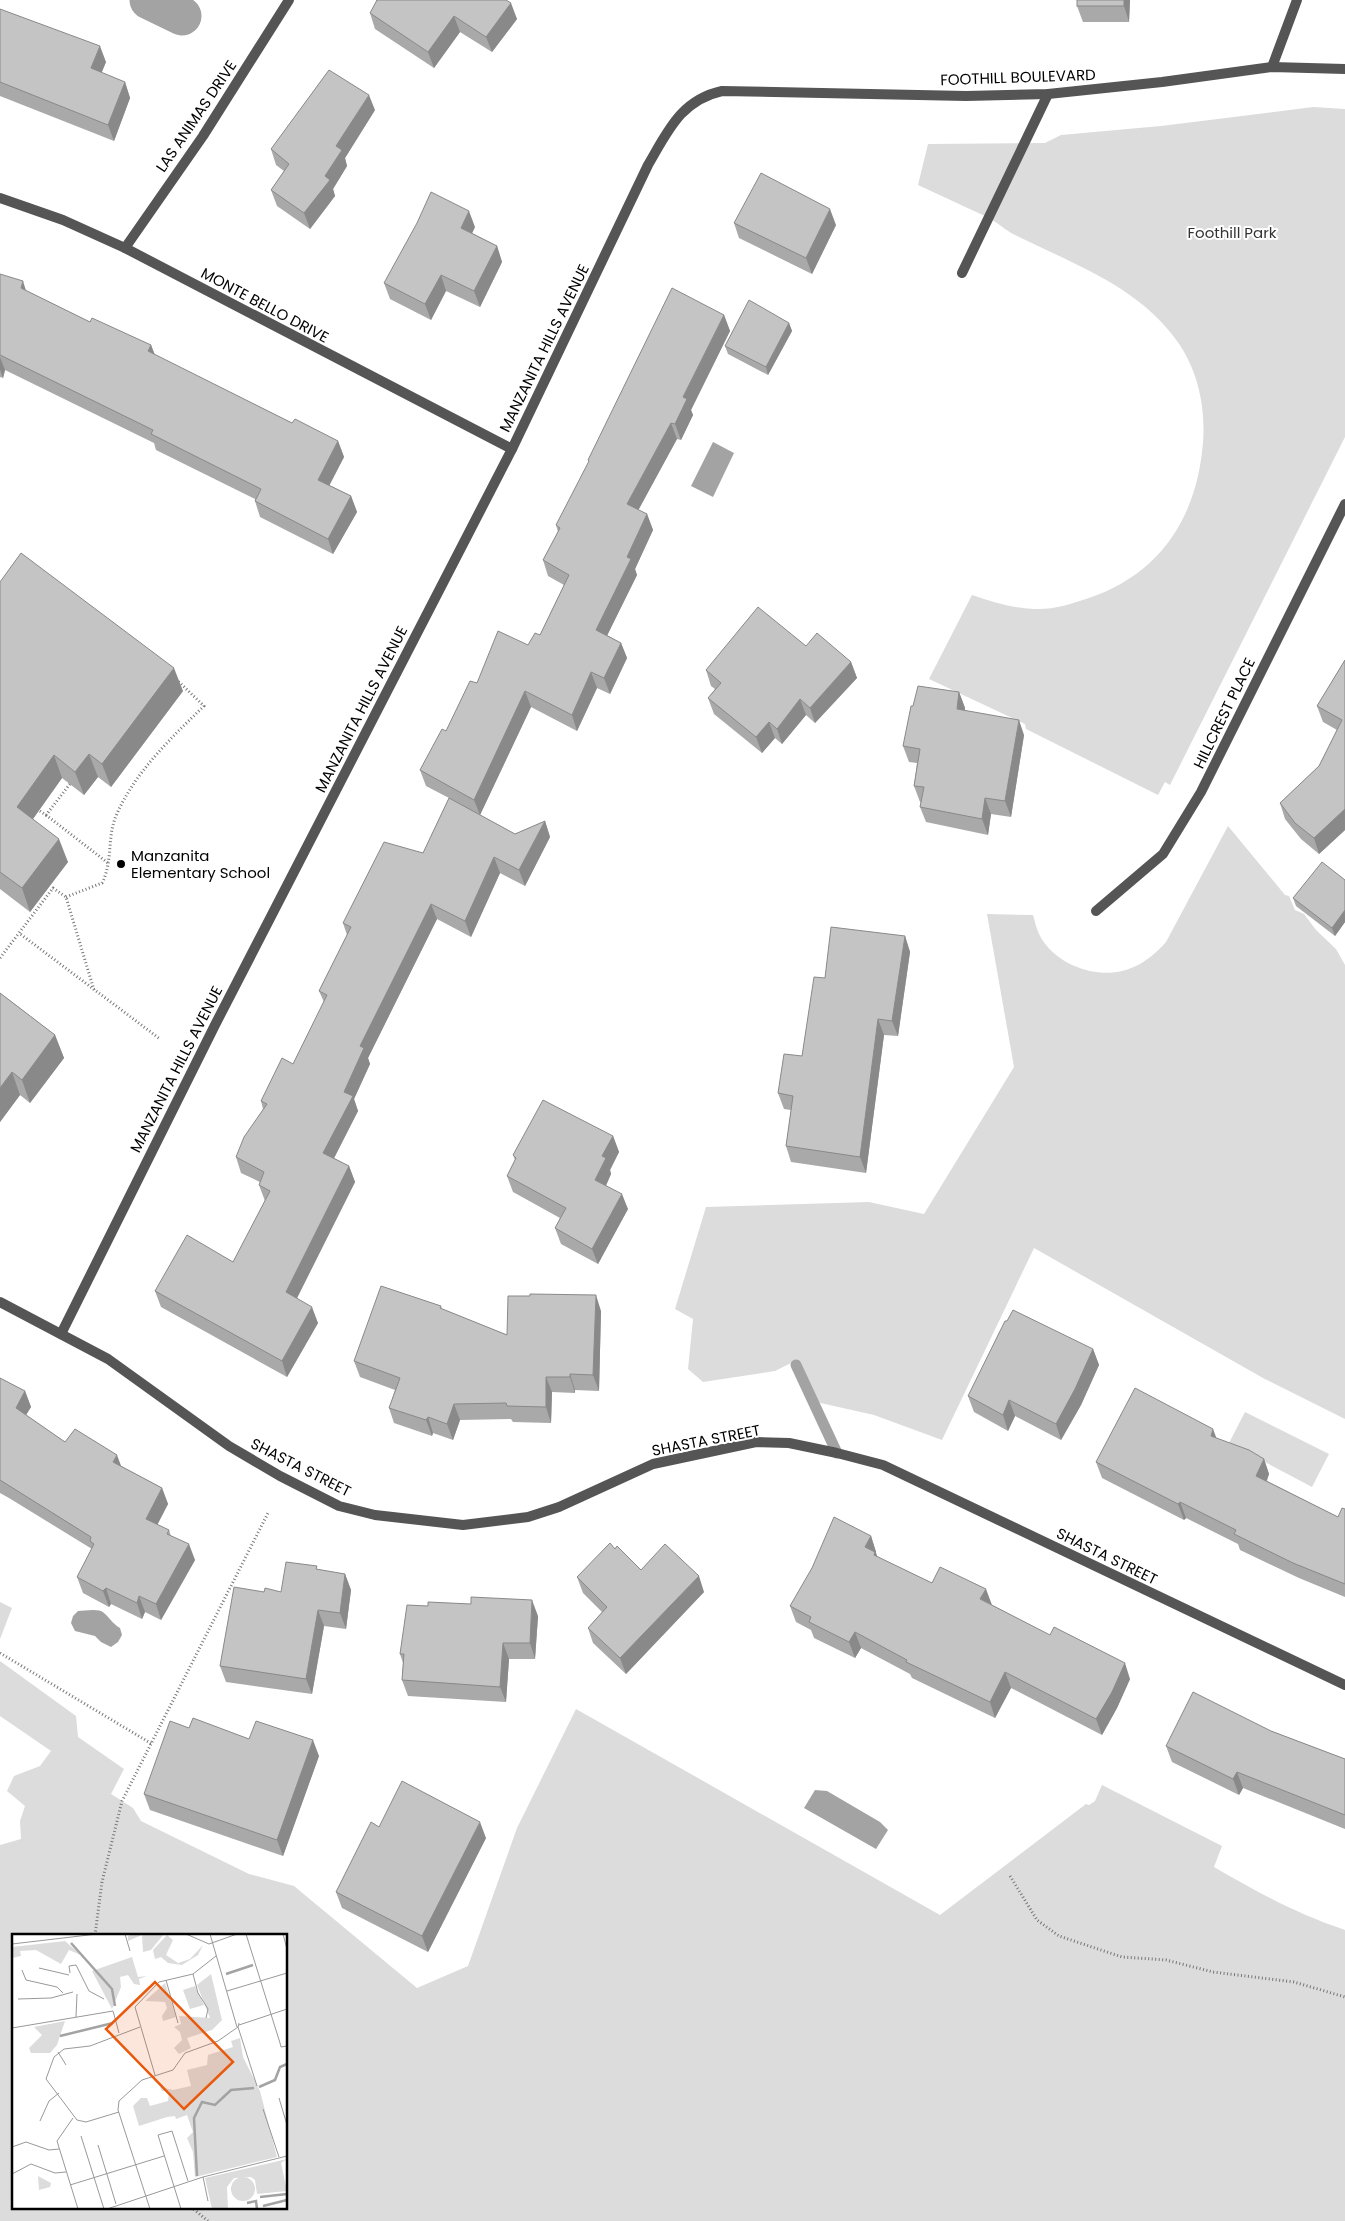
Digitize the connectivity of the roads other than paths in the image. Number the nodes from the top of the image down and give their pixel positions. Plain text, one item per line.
1 (289, 0) edge
2 (1297, 0) edge
3 (1272, 67) junction
4 (1345, 69) edge
5 (1048, 94) junction
6 (694, 102) joint
7 (0, 198) edge
8 (125, 248) junction
9 (962, 273) dead end
10 (512, 449) junction
11 (1345, 504) edge
12 (1096, 911) dead end
13 (0, 1302) edge
14 (61, 1334) junction
15 (1345, 1685) edge

1 - 8 street, LAS ANIMAS DRIVE
2 - 3 street
3 - 4 street, FOOTHILL BOULEVARD
3 - 5 street, FOOTHILL BOULEVARD
5 - 6 street, FOOTHILL BOULEVARD
5 - 9 street
6 - 10 street, MANZANITA HILLS AVENUE
7 - 8 street, MONTE BELLO DRIVE
8 - 10 street, MONTE BELLO DRIVE
10 - 14 street, MANZANITA HILLS AVENUE
11 - 12 street, HILLCREST PLACE
13 - 14 street, SHASTA STREET
14 - 15 street, SHASTA STREET

